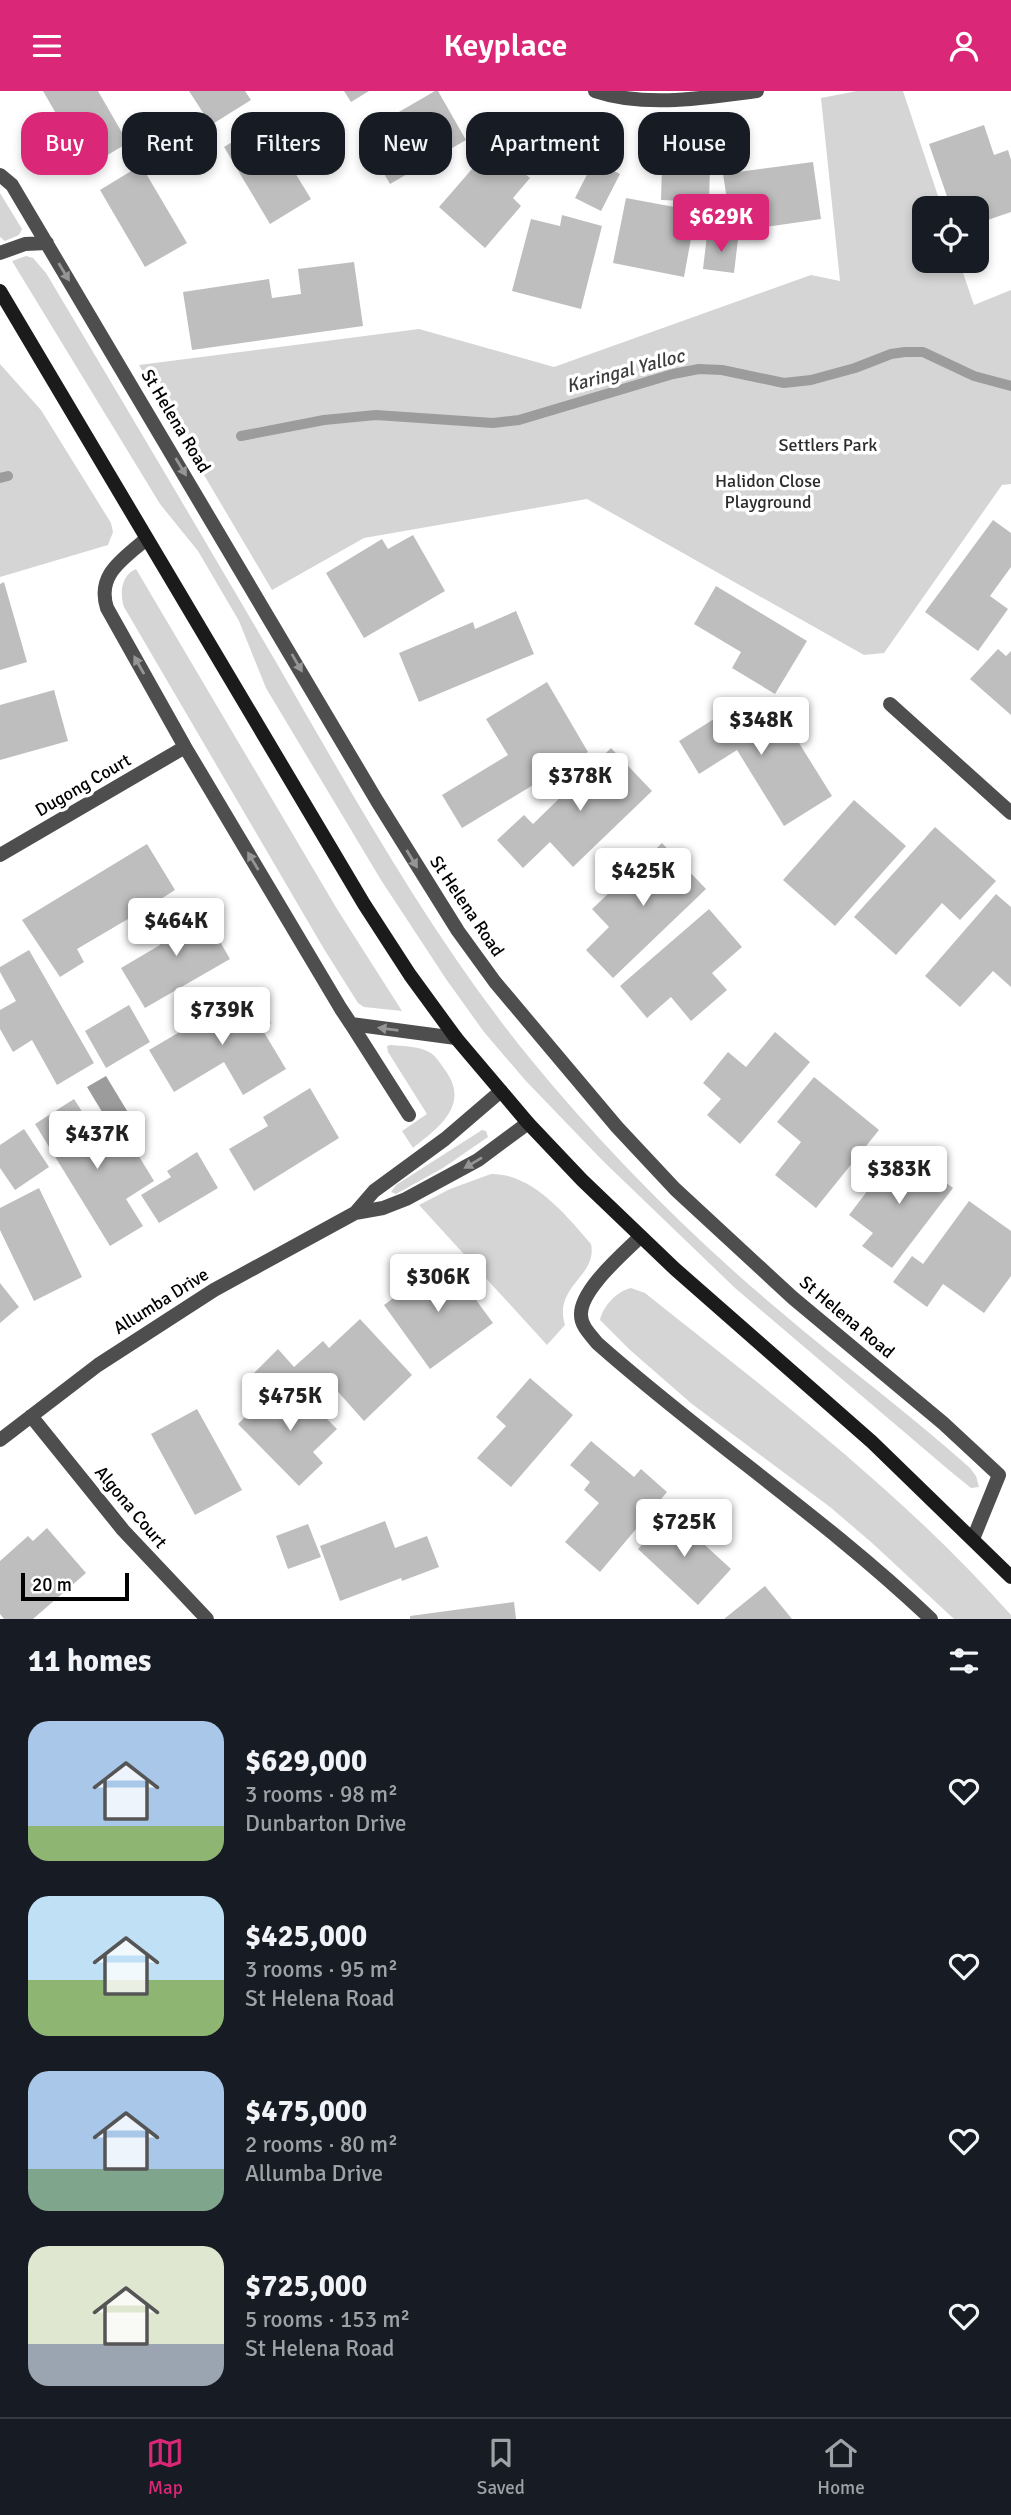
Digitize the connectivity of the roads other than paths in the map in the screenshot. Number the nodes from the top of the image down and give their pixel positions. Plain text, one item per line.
1 (595, 91) edge
2 (757, 91) edge
3 (0, 175) edge
4 (47, 243) junction
5 (0, 253) edge
6 (0, 291) edge
7 (146, 539) junction
8 (890, 704) dead end
9 (185, 747) junction
10 (1011, 813) edge
11 (0, 855) edge
12 (351, 1024) junction
13 (456, 1038) junction
14 (500, 1091) junction
15 (409, 1115) dead end
16 (528, 1123) junction
17 (355, 1213) junction
18 (640, 1237) junction
19 (31, 1416) junction
20 (0, 1440) edge
21 (999, 1475) junction
22 (1011, 1488) edge
23 (973, 1539) junction
24 (1011, 1577) edge
25 (207, 1619) edge
26 (931, 1619) edge

1 - 2 street
3 - 4 street, St Helena Road
4 - 5 street
4 -> 21 street, St Helena Road
6 - 7 main road
9 -> 7 street
7 - 13 main road
8 - 10 street
9 - 11 street, Dugong Court
12 -> 9 street
13 -> 12 street
12 - 15 street
13 - 14 main road
14 - 16 main road
14 - 17 street, Allumba Drive
16 -> 17 street, Allumba Drive
16 - 18 main road
17 - 19 street, Allumba Drive
18 - 23 main road
18 - 26 street
19 - 20 street, Allumba Drive
19 - 25 street, Algona Court
21 - 22 street, St Helena Road
21 - 23 street
23 - 24 main road

